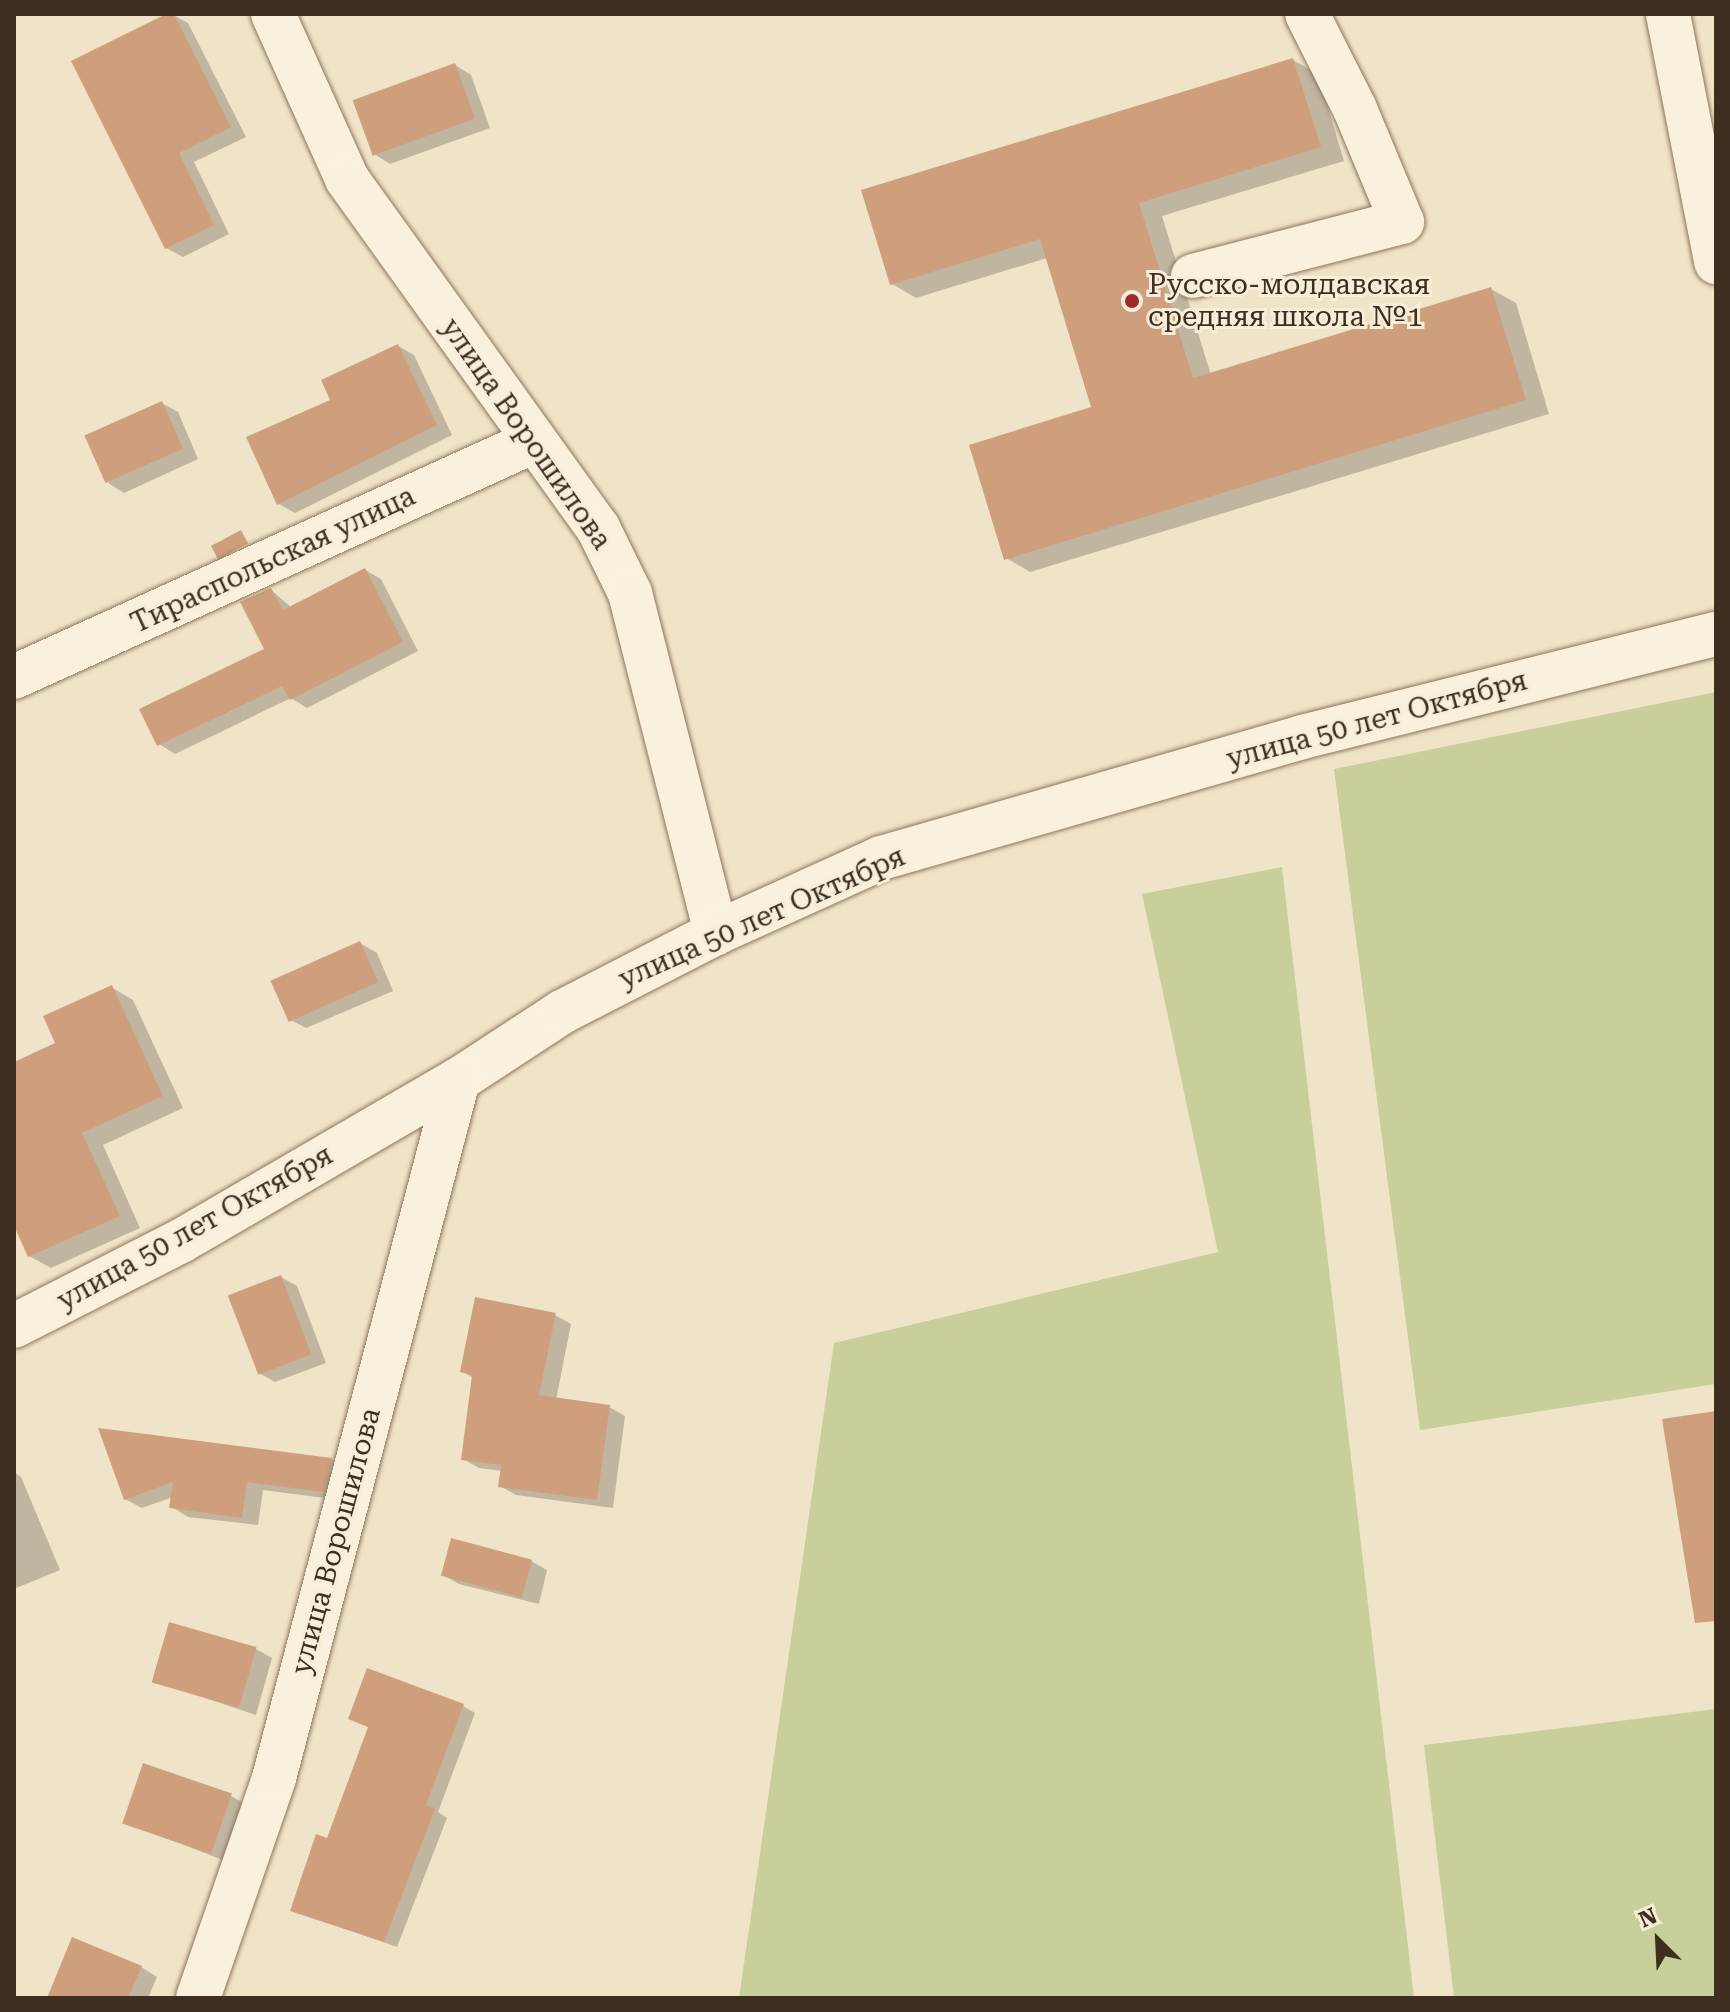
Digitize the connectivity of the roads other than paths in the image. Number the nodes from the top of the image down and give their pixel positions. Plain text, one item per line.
1 (273, 14) edge
2 (1307, 14) edge
3 (1668, 14) edge
4 (1716, 262) edge
5 (1193, 276) dead end
6 (532, 442) junction
7 (1716, 634) edge
8 (14, 677) edge
9 (716, 933) junction
10 (458, 1080) junction
11 (14, 1326) edge
12 (198, 1998) edge

1 - 6 street, улица Ворошилова
2 - 5 street
3 - 4 street
6 - 8 street, Тираспольская улица
6 - 9 street, улица Ворошилова
7 - 9 street, улица 50 лет Октября
9 - 10 street, улица 50 лет Октября
10 - 11 street, улица 50 лет Октября
10 - 12 street, улица Ворошилова

